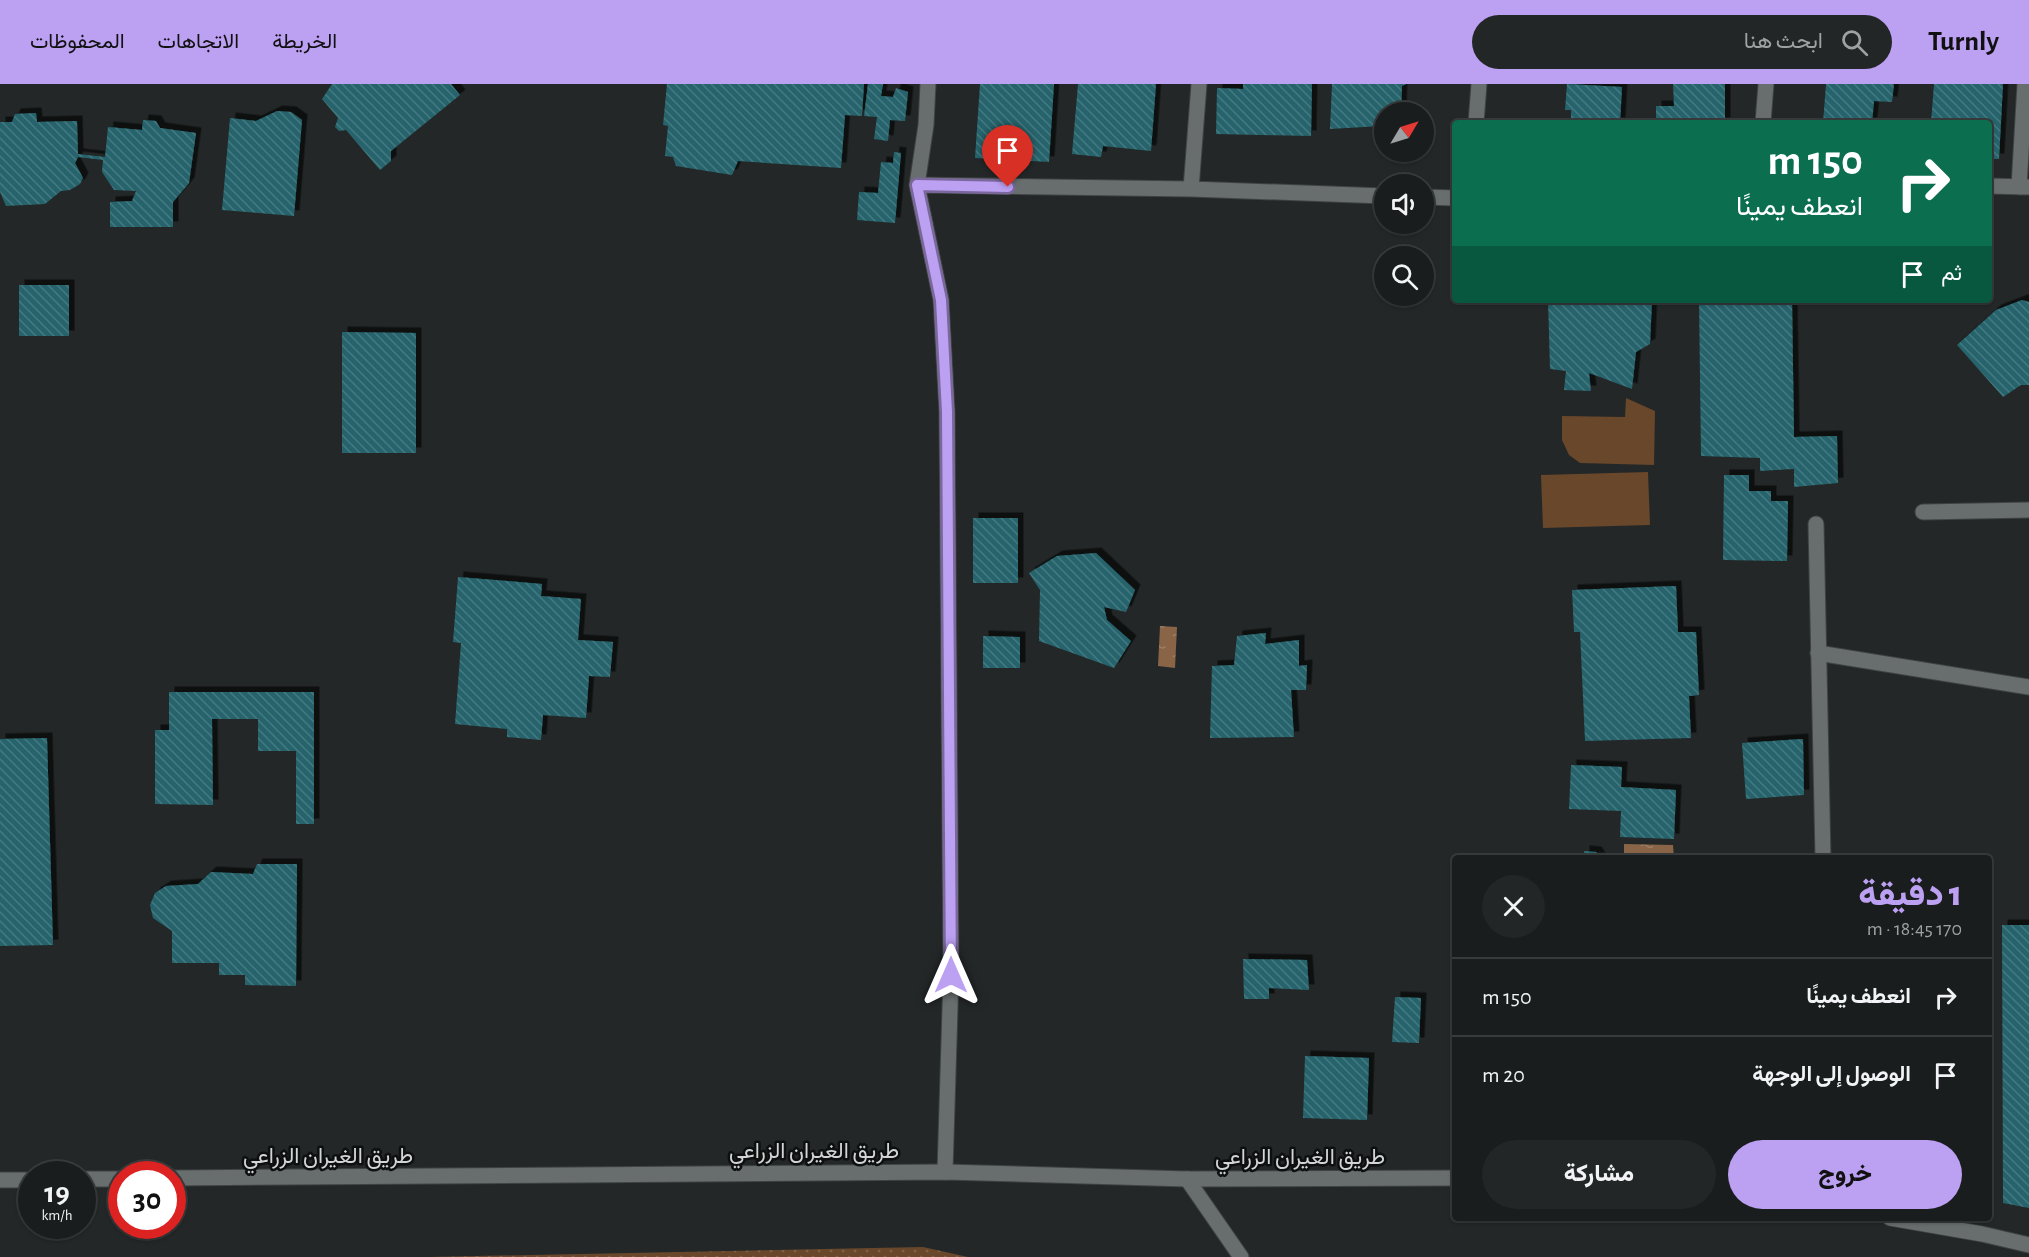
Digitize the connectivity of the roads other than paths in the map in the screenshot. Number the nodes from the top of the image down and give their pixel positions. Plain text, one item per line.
1 (928, 84) edge
2 (1199, 84) edge
3 (1479, 84) edge
4 (1766, 84) edge
5 (2025, 84) edge
6 (1476, 120) edge
7 (1763, 120) edge
8 (917, 185) junction
9 (1992, 186) edge
10 (2024, 187) edge
11 (1191, 189) junction
12 (1374, 196) edge
13 (1434, 197) edge
14 (1452, 198) edge
15 (2029, 510) edge
16 (1923, 512) dead end
17 (1816, 524) dead end
18 (1818, 653) junction
19 (2029, 687) edge
20 (1823, 855) edge
21 (945, 1172) junction
22 (186, 1178) edge
23 (1452, 1178) edge
24 (1187, 1179) junction
25 (0, 1180) edge
26 (18, 1180) edge
27 (1907, 1221) edge
28 (2029, 1245) edge
29 (1242, 1257) edge

1 - 8 street
2 - 11 street
3 - 6 street
4 - 7 street
5 - 10 street
8 - 11 street
8 - 21 street
9 - 10 street
11 - 12 street
13 - 14 street
15 - 16 street
17 - 18 street
18 - 19 street
18 - 20 street
21 - 22 street, طريق الغيران الزراعي
21 - 24 street, طريق الغيران الزراعي
23 - 24 street, طريق الغيران الزراعي
24 - 29 street
25 - 26 street
27 - 28 street

